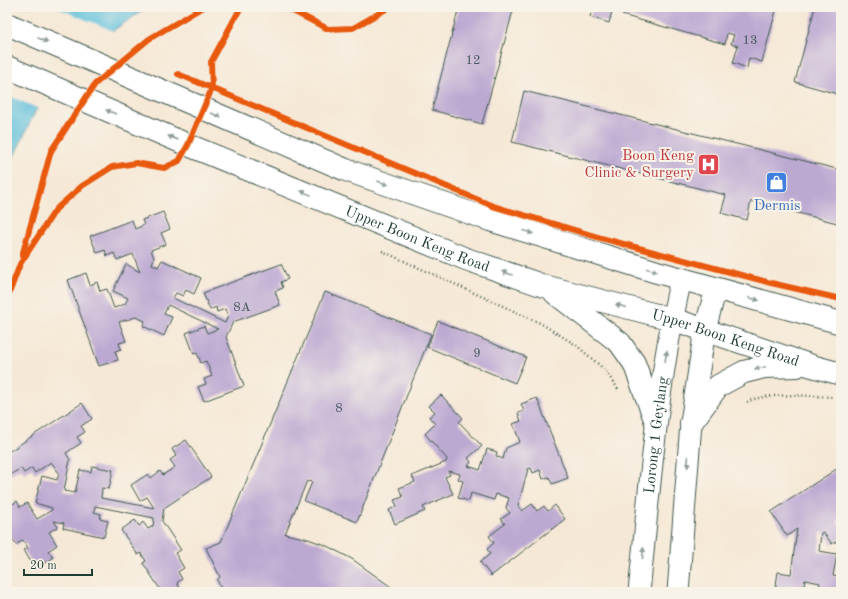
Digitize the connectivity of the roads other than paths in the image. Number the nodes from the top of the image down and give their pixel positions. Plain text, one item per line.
1 (7, 24) edge
2 (7, 67) edge
3 (681, 279) junction
4 (544, 286) junction
5 (716, 289) junction
6 (672, 319) junction
7 (841, 323) edge
8 (705, 329) junction
9 (812, 366) junction
10 (841, 374) edge
11 (656, 422) junction
12 (691, 423) junction
13 (640, 592) edge
14 (678, 592) edge

1 -> 3 main road
4 -> 2 main road, Upper Boon Keng Road
3 - 5 main road
3 - 6 street, Lorong 1 Geylang
6 -> 4 main road, Upper Boon Keng Road
4 - 11 main road
5 -> 7 main road
5 - 8 street
6 - 8 main road, Upper Boon Keng Road
11 -> 6 street, Lorong 1 Geylang
8 - 9 main road, Upper Boon Keng Road
8 - 12 street
9 - 10 main road, Upper Boon Keng Road
9 -> 12 main road
13 -> 11 street, Lorong 1 Geylang
12 -> 14 street

